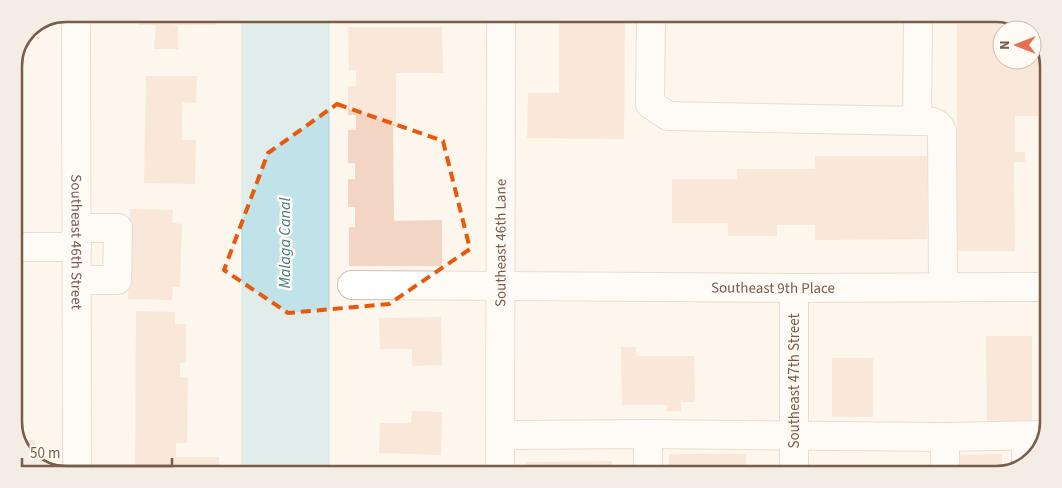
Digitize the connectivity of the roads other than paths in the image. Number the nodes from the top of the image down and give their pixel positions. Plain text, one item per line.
1 (76, 22) edge
2 (501, 22) edge
3 (651, 22) edge
4 (918, 22) edge
5 (917, 121) junction
6 (77, 238) junction
7 (23, 246) edge
8 (77, 280) junction
9 (352, 285) dead end
10 (501, 286) junction
11 (943, 286) junction
12 (1040, 287) edge
13 (794, 288) junction
14 (648, 434) junction
15 (500, 435) junction
16 (794, 435) junction
17 (945, 437) junction
18 (1029, 450) edge
19 (77, 466) edge
20 (500, 466) edge
21 (648, 466) edge
22 (794, 466) edge
23 (945, 466) edge

1 - 6 street, Southeast 46th Street
2 - 10 street, Southeast 46th Lane
3 - 5 street
4 - 5 street
5 - 11 street
6 - 7 street
6 - 8 street, Southeast 46th Street
6 - 8 street
8 - 19 street, Southeast 46th Street
9 - 10 street, Southeast 9th Place
10 - 13 street, Southeast 9th Place
10 - 15 street, Southeast 46th Lane
11 - 12 street, Southeast 9th Place
11 - 13 street, Southeast 9th Place
13 - 16 street, Southeast 47th Street
14 - 15 street
14 - 16 street
14 - 21 street
15 - 20 street, Southeast 46th Lane
16 - 17 street
16 - 22 street, Southeast 47th Street
17 - 18 street
17 - 23 street

